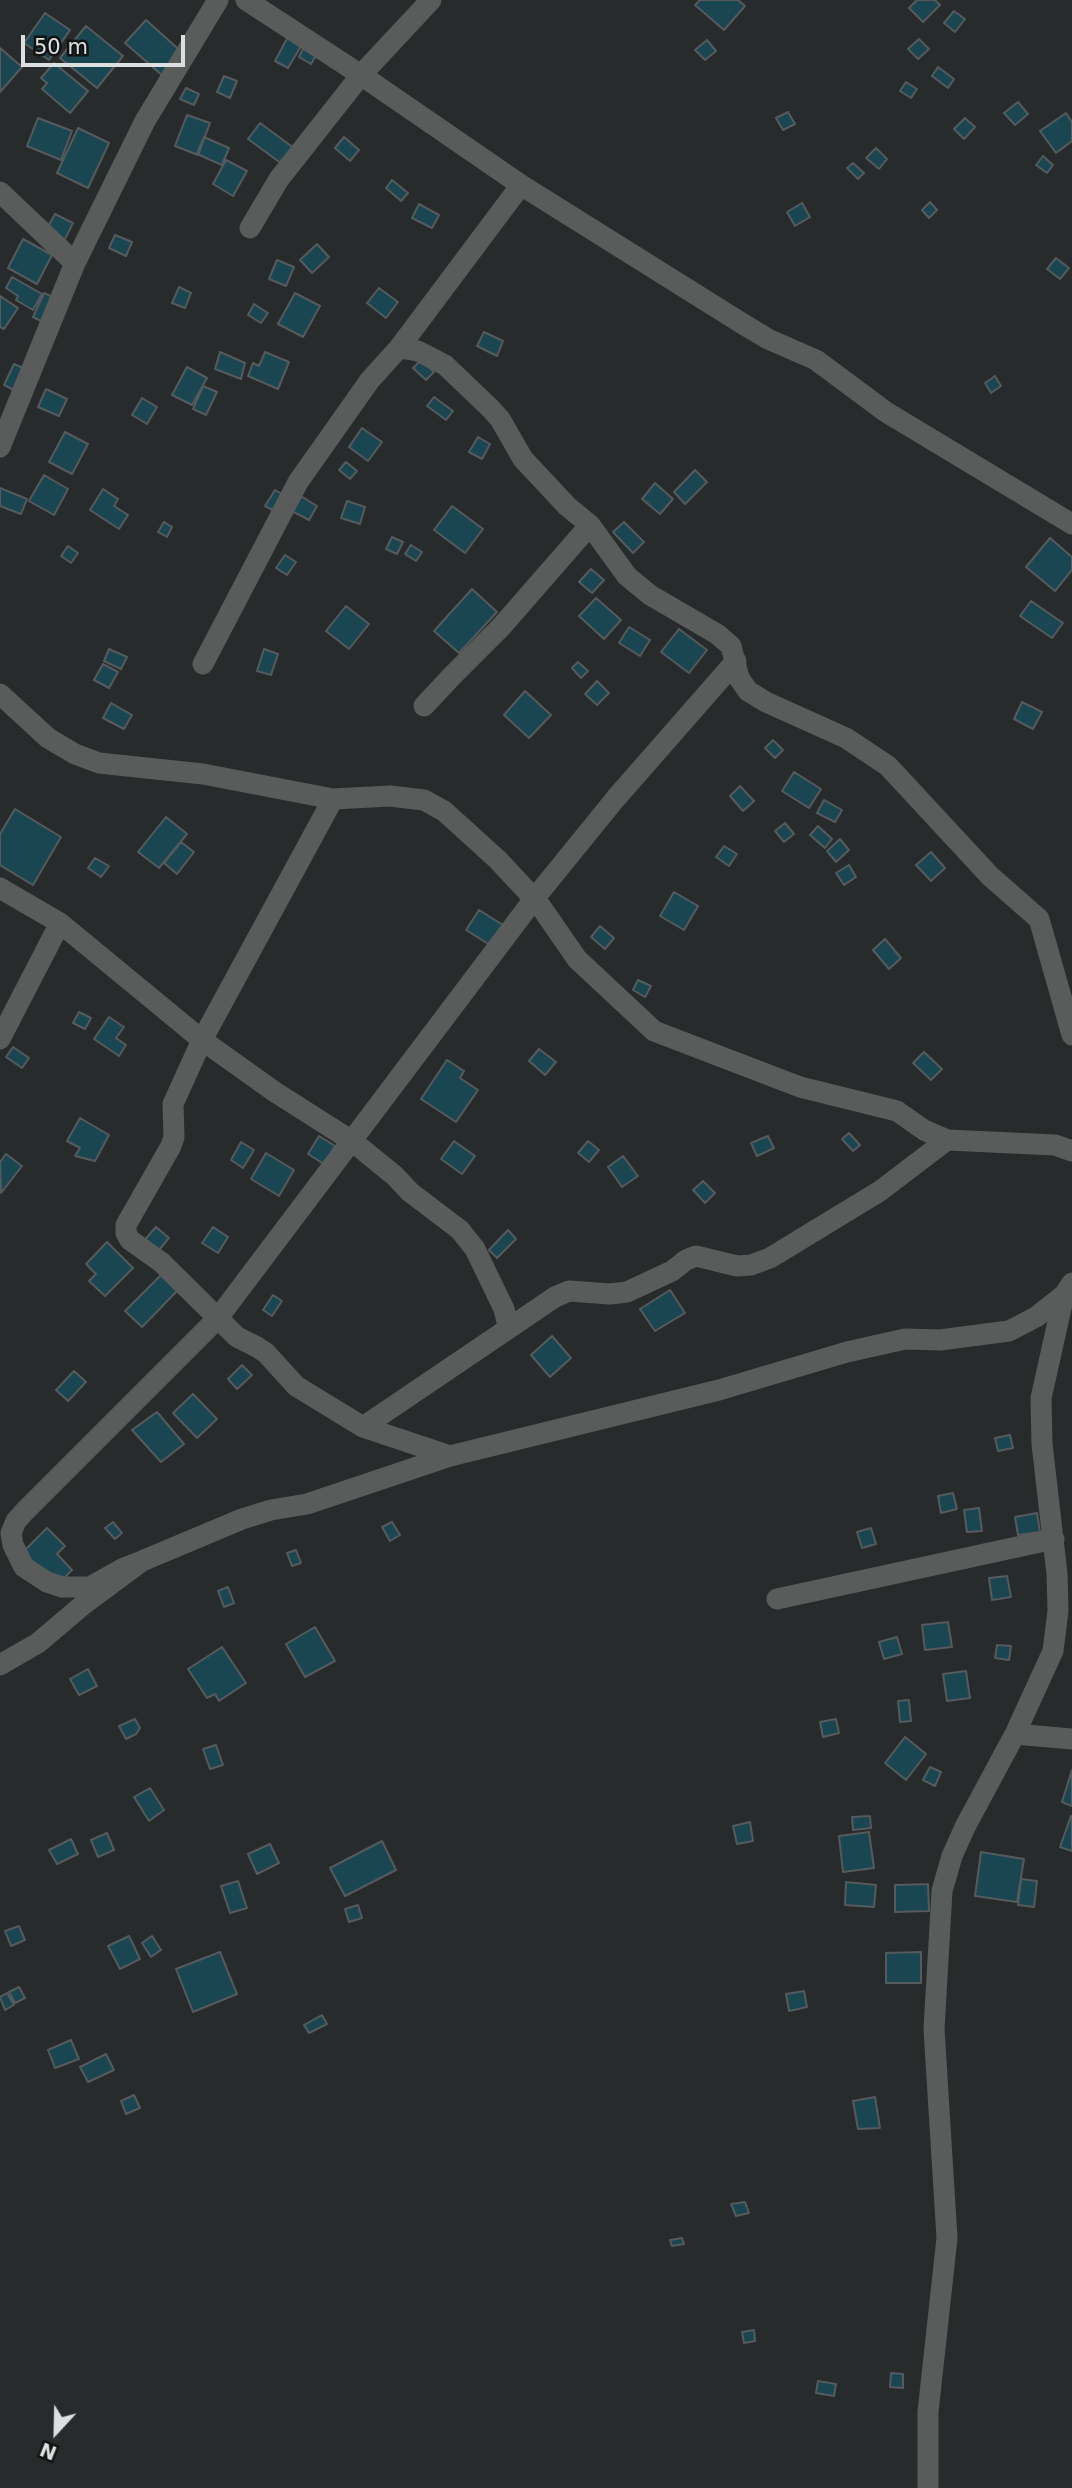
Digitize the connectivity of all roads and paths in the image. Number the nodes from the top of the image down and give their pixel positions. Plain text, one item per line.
1 (218, 0) edge
2 (246, 0) edge
3 (431, 0) edge
4 (361, 75) junction
5 (521, 185) junction
6 (0, 192) edge
7 (250, 228) dead end
8 (75, 264) junction
9 (399, 348) junction
10 (0, 447) edge
11 (1072, 524) edge
12 (590, 525) junction
13 (736, 661) junction
14 (204, 664) dead end
15 (0, 694) edge
16 (424, 706) dead end
17 (333, 799) junction
18 (0, 888) edge
19 (534, 899) junction
20 (60, 923) junction
21 (1072, 1035) edge
22 (0, 1039) edge
23 (202, 1040) junction
24 (947, 1140) junction
25 (352, 1141) junction
26 (1072, 1151) edge
27 (1068, 1289) edge
28 (218, 1318) junction
29 (508, 1326) junction
30 (363, 1427) junction
31 (450, 1456) junction
32 (1054, 1539) junction
33 (142, 1561) junction
34 (777, 1599) dead end
35 (0, 1665) edge
36 (1015, 1734) junction
37 (1072, 1739) edge
38 (928, 2488) edge

1 - 8 street
2 - 4 street
3 - 4 street
4 - 5 street
4 - 7 street
5 - 9 street
5 - 11 street
6 - 8 street
8 - 10 street
9 - 12 street
9 - 14 street
12 - 13 street
12 - 16 street
13 - 19 street
13 - 21 street
15 - 17 street
17 - 19 street
17 - 23 street
18 - 20 street
19 - 24 street
19 - 25 street
20 - 22 street
20 - 23 street
23 - 25 street
23 - 28 street
24 - 26 street
24 - 29 street
25 - 28 street
25 - 29 street
27 - 31 street
27 - 32 street
28 - 30 street
28 - 33 street
29 - 30 street
30 - 31 street
31 - 33 street
32 - 34 street
32 - 36 street
33 - 35 street
36 - 37 street
36 - 38 street

